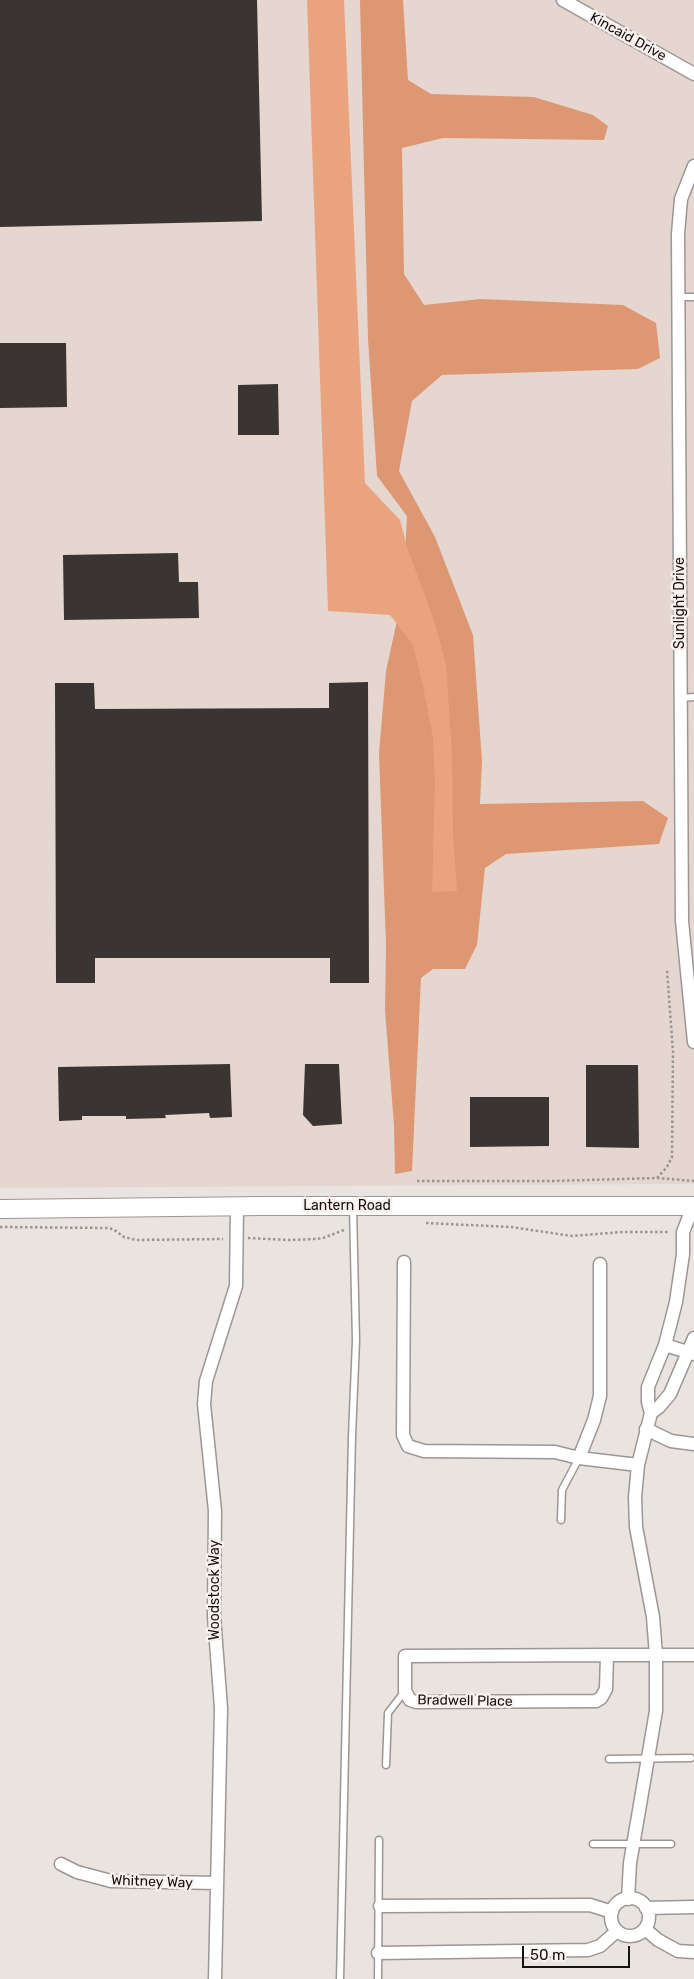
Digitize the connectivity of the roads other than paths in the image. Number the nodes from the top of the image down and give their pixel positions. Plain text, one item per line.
1 (562, 0) edge
2 (694, 74) edge
3 (694, 166) edge
4 (678, 297) junction
5 (694, 297) edge
6 (688, 697) edge
7 (694, 1042) edge
8 (237, 1206) junction
9 (353, 1206) junction
10 (694, 1206) edge
11 (0, 1209) edge
12 (404, 1262) dead end
13 (600, 1264) dead end
14 (694, 1338) edge
15 (665, 1345) junction
16 (692, 1354) edge
17 (651, 1413) junction
18 (646, 1428) junction
19 (694, 1444) edge
20 (579, 1458) junction
21 (638, 1465) junction
22 (561, 1520) dead end
23 (607, 1655) junction
24 (656, 1655) junction
25 (694, 1655) edge
26 (405, 1691) junction
27 (692, 1758) dead end
28 (609, 1759) dead end
29 (648, 1759) junction
30 (386, 1765) dead end
31 (380, 1840) dead end
32 (593, 1844) dead end
33 (633, 1844) junction
34 (670, 1844) dead end
35 (61, 1864) dead end
36 (217, 1883) junction
37 (628, 1899) junction
38 (380, 1906) junction
39 (694, 1907) edge
40 (646, 1908) junction
41 (612, 1912) junction
42 (645, 1929) junction
43 (617, 1931) junction
44 (694, 1952) edge
45 (378, 1953) junction
46 (215, 1979) edge
47 (340, 1979) edge
48 (378, 1979) edge

1 - 2 street, Kincaid Drive
3 - 4 street, Sunlight Drive
4 - 5 lane
4 - 6 street, Sunlight Drive
6 - 7 street, Sunlight Drive
8 - 9 street, Lantern Road
8 - 11 street, Lantern Road
8 - 36 street, Woodstock Way
9 - 10 street, Lantern Road
9 - 47 lane
10 - 15 street
12 - 20 street
13 - 20 street
14 - 16 street
15 - 16 street
15 - 17 street
16 - 17 street
17 - 18 street
18 - 19 street
18 - 21 street
20 - 21 street
20 - 22 lane
21 - 24 street
23 - 24 street, Bradwell Place
23 - 26 street, Bradwell Place
23 - 26 street, Bradwell Place
24 - 25 street, Bradwell Place
24 - 29 street
26 - 30 lane
27 - 29 lane
28 - 29 lane
29 - 33 street
31 - 38 lane
32 - 33 lane
33 - 34 lane
33 - 37 street
35 - 36 street, Whitney Way
36 - 46 street, Woodstock Way
37 - 40 street
37 - 41 street
38 - 41 street
38 - 45 lane
39 - 40 street
40 - 42 street
41 - 43 street
42 - 43 street
42 - 44 street
43 - 45 street
45 - 48 lane

